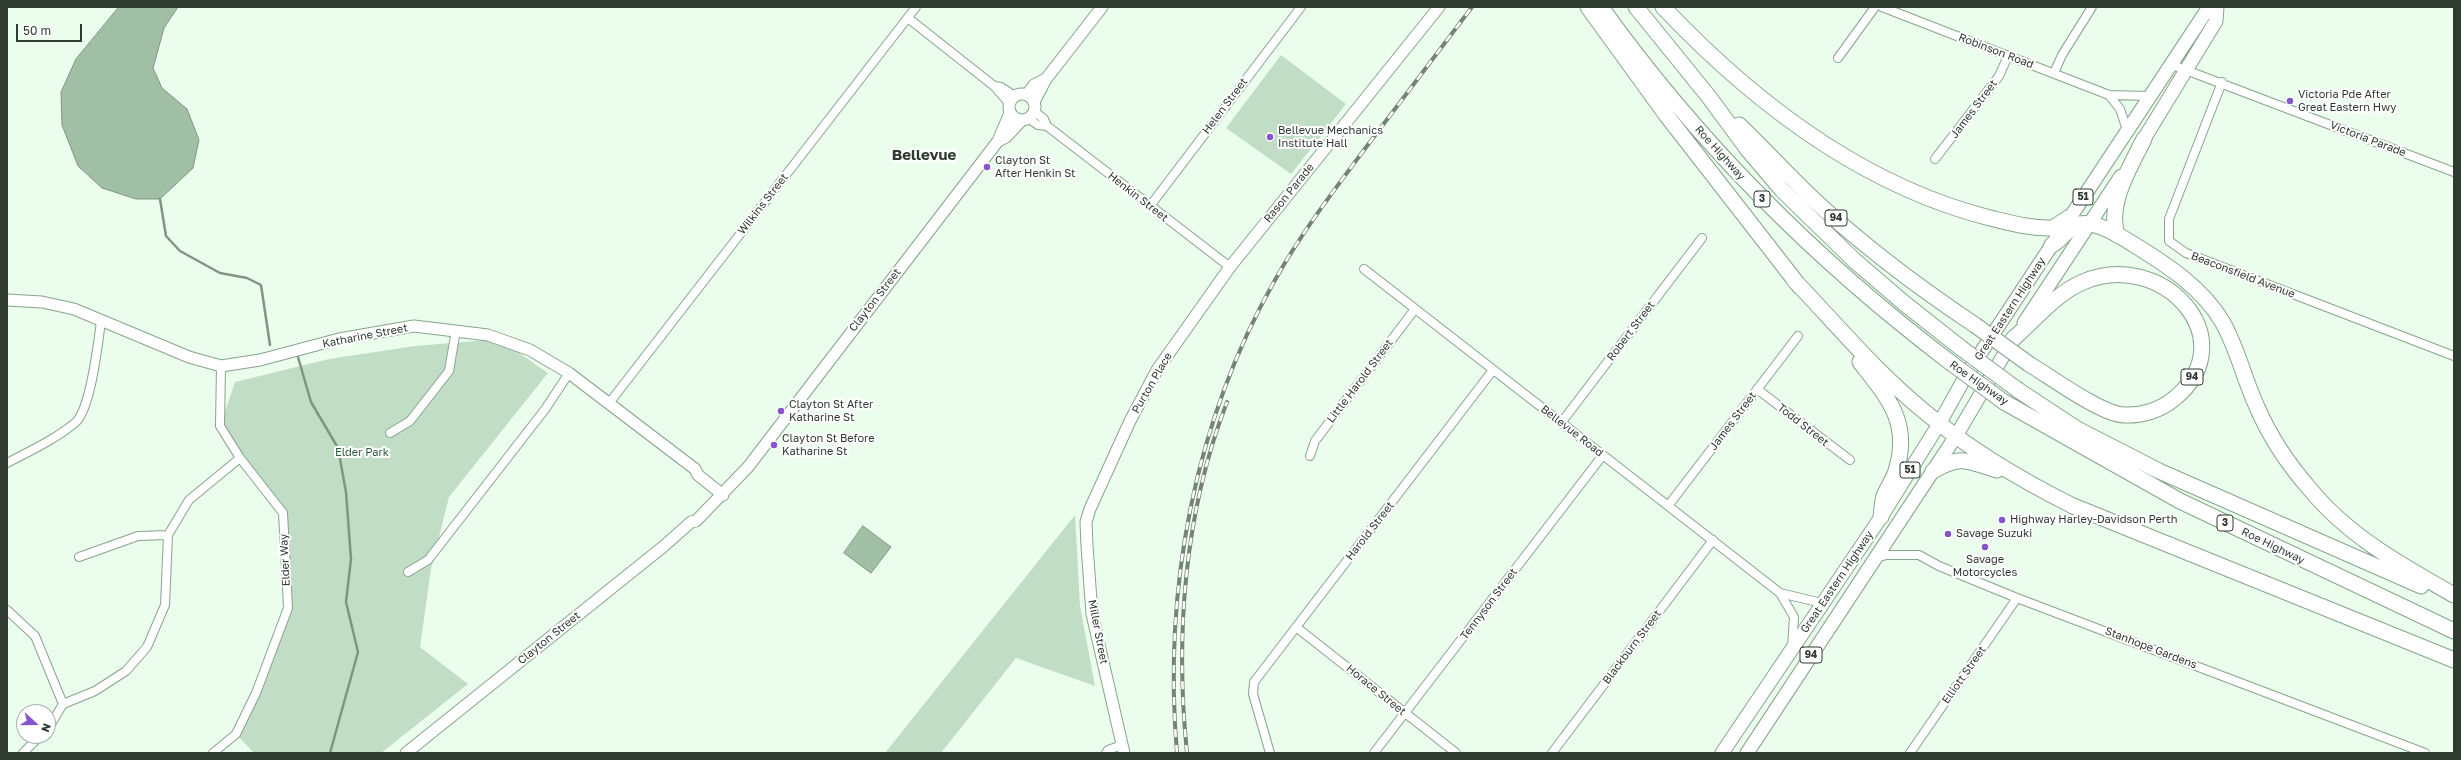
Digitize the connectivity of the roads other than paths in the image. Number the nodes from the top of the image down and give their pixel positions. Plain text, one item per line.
1 (916, 7) edge
2 (1102, 7) edge
3 (1301, 7) edge
4 (1439, 7) edge
5 (1588, 7) edge
6 (1601, 7) edge
7 (1636, 7) edge
8 (1663, 7) edge
9 (1875, 7) edge
10 (1882, 7) edge
11 (2092, 7) edge
12 (2209, 7) edge
13 (2217, 7) edge
14 (908, 18) junction
15 (2008, 56) junction
16 (1838, 58) dead end
17 (2170, 64) junction
18 (2186, 70) junction
19 (2054, 73) junction
20 (2222, 82) junction
21 (2109, 95) junction
22 (2149, 96) junction
23 (1709, 97) junction
24 (1011, 104) junction
25 (1029, 110) junction
26 (2127, 130) junction
27 (2144, 139) junction
28 (998, 141) junction
29 (1935, 159) dead end
30 (2454, 172) edge
31 (1150, 206) junction
32 (2068, 218) junction
33 (2091, 225) junction
34 (2117, 234) junction
35 (1702, 238) dead end
36 (2052, 245) junction
37 (1230, 267) junction
38 (1364, 269) dead end
39 (1794, 280) junction
40 (7, 300) edge
41 (1415, 309) junction
42 (101, 321) junction
43 (456, 330) junction
44 (1798, 336) dead end
45 (2014, 339) junction
46 (2454, 356) edge
47 (221, 366) junction
48 (1493, 370) junction
49 (569, 373) junction
50 (1757, 389) junction
51 (610, 402) junction
52 (1560, 423) junction
53 (1939, 424) junction
54 (390, 433) dead end
55 (1956, 436) junction
56 (1310, 456) dead end
57 (1603, 456) junction
58 (240, 458) junction
59 (1850, 460) dead end
60 (7, 463) edge
61 (1933, 471) junction
62 (2015, 476) junction
63 (722, 491) junction
64 (1668, 506) junction
65 (1090, 510) joint
66 (1881, 517) junction
67 (168, 535) junction
68 (1713, 540) junction
69 (79, 557) dead end
70 (1876, 558) junction
71 (408, 572) dead end
72 (1780, 593) junction
73 (2454, 595) edge
74 (2017, 598) junction
75 (2454, 600) edge
76 (1822, 603) junction
77 (7, 610) edge
78 (1296, 626) junction
79 (2454, 631) edge
80 (1792, 648) junction
81 (2454, 660) edge
82 (63, 704) junction
83 (1406, 713) junction
84 (56, 716) edge
85 (32, 744) edge
86 (1123, 749) edge
87 (23, 753) edge
88 (213, 753) edge
89 (406, 753) edge
90 (1106, 753) edge
91 (1270, 753) edge
92 (1374, 753) edge
93 (1456, 753) edge
94 (1552, 753) edge
95 (1722, 753) edge
96 (1747, 753) edge
97 (1910, 753) edge
98 (2425, 753) edge

1 - 14 street, Wilkins Street
2 - 25 main road, Clayton Street
3 - 31 street, Helen Street
4 - 37 main road, Rason Parade
5 - 39 highway, 94
6 - 79 highway, Roe Highway / 3, bridge
7 - 23 highway, Roe Highway / 3
8 - 32 highway
9 - 16 street
10 - 15 street, Robinson Road
11 - 19 street
12 - 17 highway, Great Eastern Highway / 51
13 - 18 highway, Great Eastern Highway / 51
14 - 24 street
14 - 51 street, Wilkins Street
15 - 19 street, Robinson Road
15 - 29 street, James Street
17 - 18 street, Victoria Parade
17 - 22 highway, Great Eastern Highway / 51
18 - 20 street, Victoria Parade
18 - 27 highway, Great Eastern Highway / 51
19 - 21 street, Robinson Road
20 - 30 street, Victoria Parade
20 - 46 street, Beaconsfield Avenue
21 - 22 street, Robinson Road
21 - 26 street
22 - 26 highway, Great Eastern Highway / 51
23 - 45 highway, 94, bridge
23 - 75 highway, Roe Highway / 3, bridge
24 - 25 main road
24 - 25 main road
24 - 28 main road, Clayton Street
25 - 28 main road, Clayton Street
25 - 31 street, Henkin Street
26 - 32 highway, Great Eastern Highway / 51
27 - 33 highway, Great Eastern Highway / 51
27 - 34 highway
28 - 63 main road, Clayton Street
31 - 37 street, Henkin Street
32 - 36 highway, Great Eastern Highway / 51
33 - 34 highway
33 - 36 highway
33 - 45 highway, Great Eastern Highway / 51
34 - 73 highway
35 - 52 street, Robert Street
36 - 53 highway, Great Eastern Highway / 51
37 - 65 main road, Purton Place
38 - 41 street, Bellevue Road
39 - 53 highway
39 - 66 highway, 94
40 - 42 main road, Katharine Street
41 - 48 street, Bellevue Road
41 - 56 street, Little Harold Street
42 - 47 main road, Katharine Street
42 - 60 street
43 - 47 main road, Katharine Street
43 - 49 main road, Katharine Street
43 - 54 street
44 - 50 street, James Street
45 - 55 highway, Great Eastern Highway / 94
47 - 58 street, Elder Way
48 - 52 street, Bellevue Road
48 - 78 street, Harold Street
49 - 51 main road, Katharine Street
49 - 71 street
50 - 59 street, Todd Street
50 - 64 street, James Street
51 - 63 main road, Katharine Street
52 - 57 street, Bellevue Road
53 - 55 highway
53 - 66 highway, Great Eastern Highway / 51
55 - 61 highway, Great Eastern Highway / 94
55 - 62 highway
57 - 64 street, Bellevue Road
57 - 83 street, Tennyson Street
58 - 67 street
58 - 88 street, Elder Way
61 - 62 highway
61 - 70 highway, Great Eastern Highway / 94
62 - 81 highway
63 - 89 main road, Clayton Street
64 - 68 street, Bellevue Road
65 - 86 main road, Miller Street
66 - 76 highway, Great Eastern Highway / 94
67 - 69 street
67 - 82 street
68 - 72 street, Bellevue Road
68 - 94 street, Blackburn Street
70 - 74 street, Stanhope Gardens
70 - 96 highway, Great Eastern Highway / 94
72 - 76 street, Bellevue Road
72 - 80 street, Bellevue Road
74 - 97 street, Elliott Street
74 - 98 street, Stanhope Gardens
76 - 80 highway, Great Eastern Highway / 94
77 - 82 street
78 - 83 street, Horace Street
78 - 91 street, Harold Street
80 - 95 highway, Great Eastern Highway / 94
82 - 84 street
83 - 92 street, Tennyson Street
83 - 93 street, Horace Street
85 - 87 street
86 - 90 street

